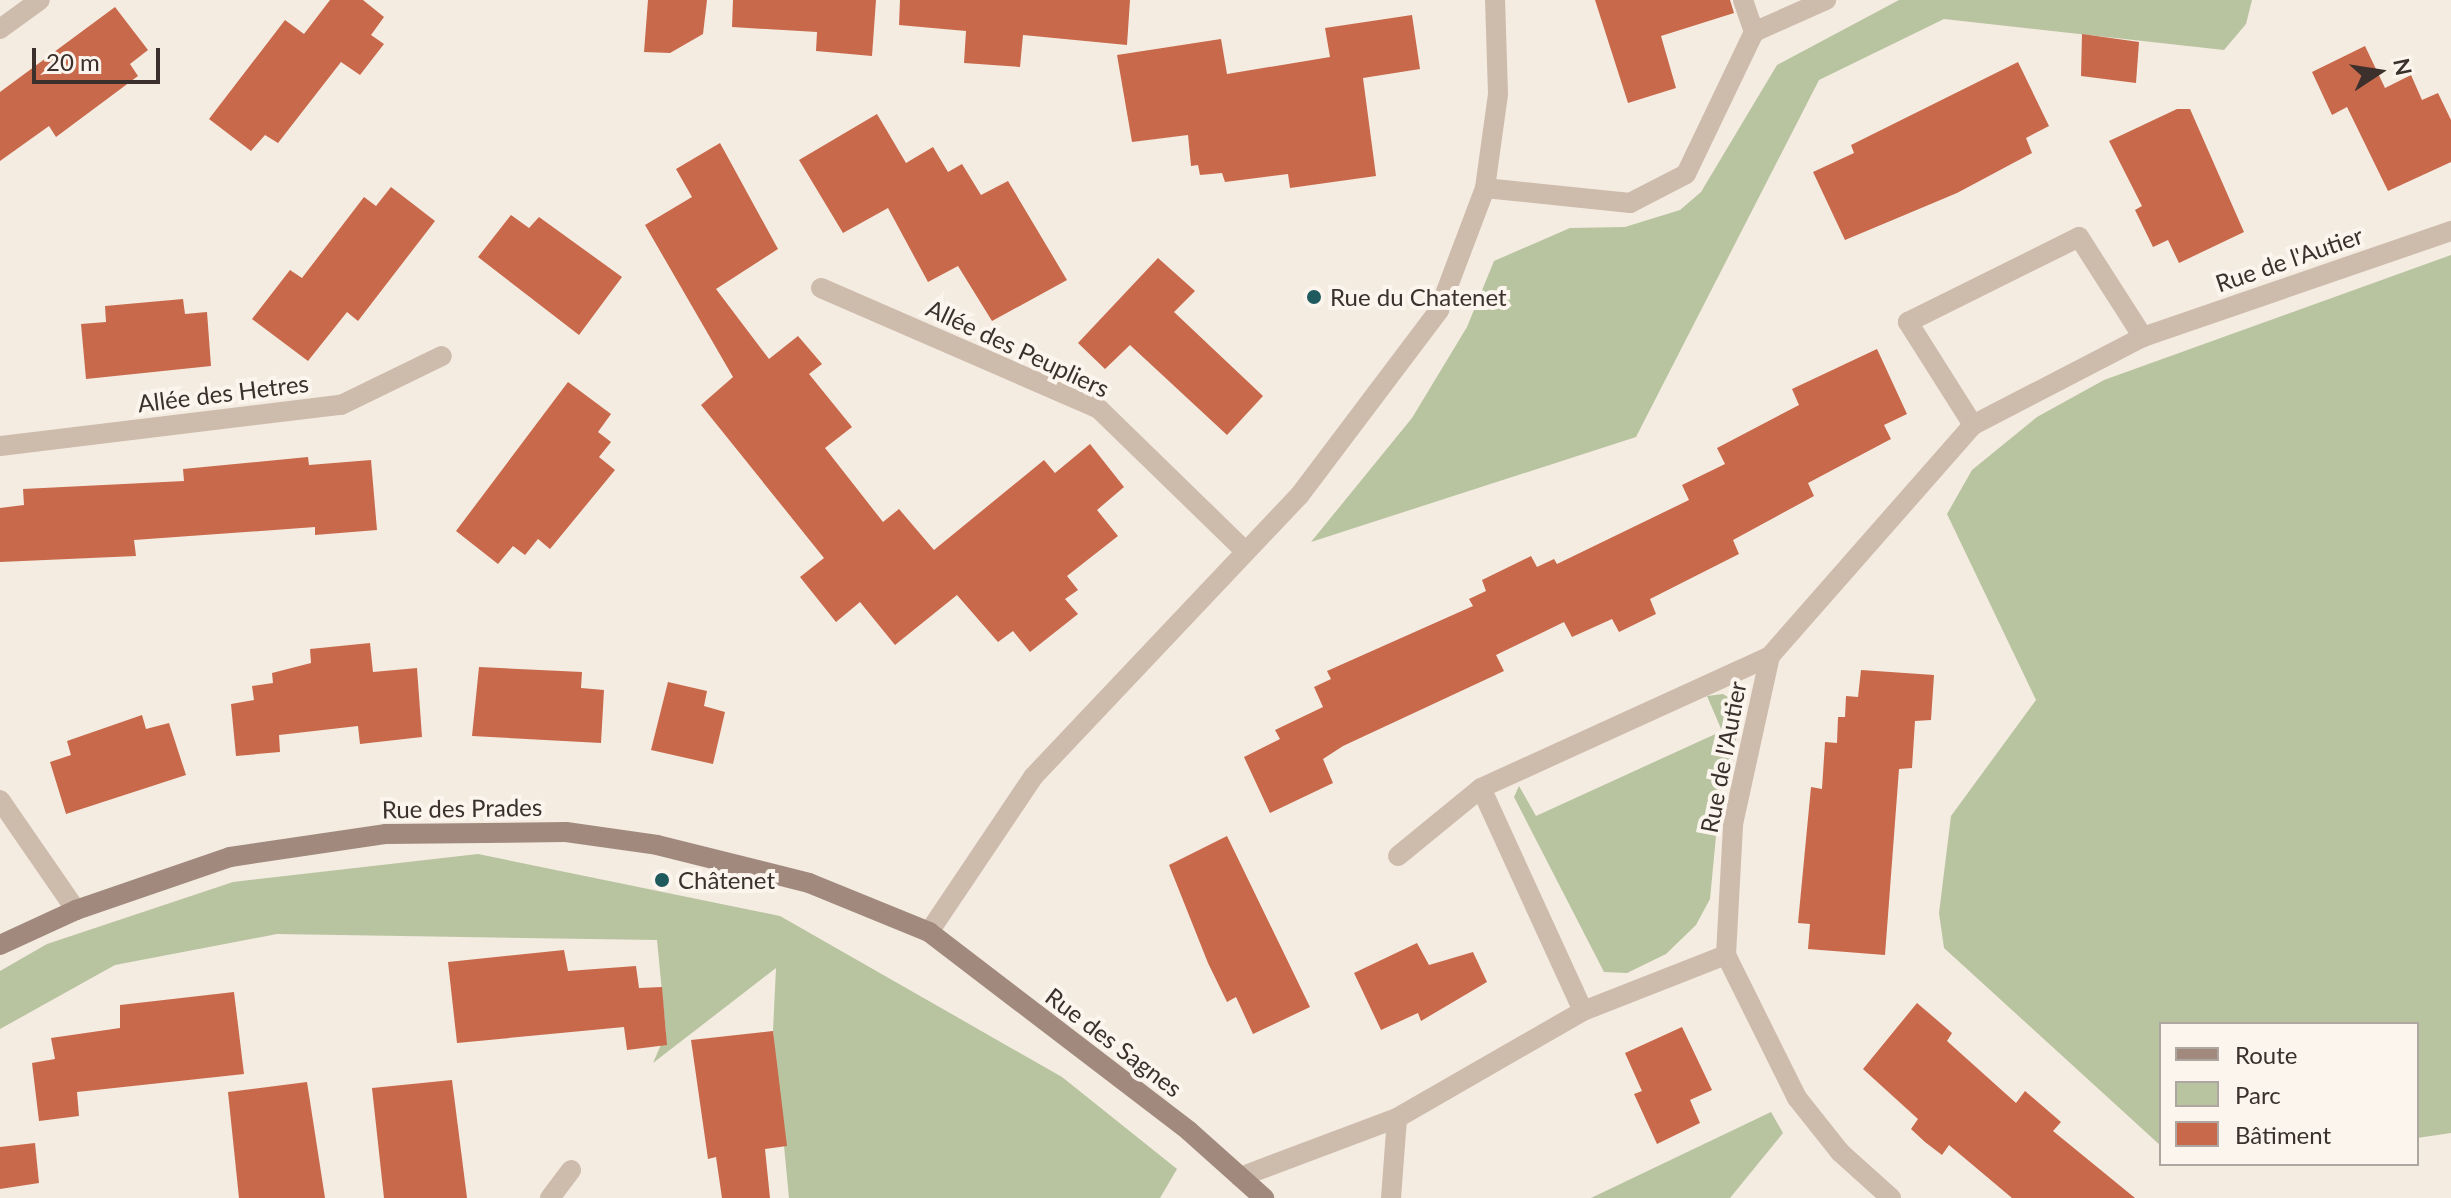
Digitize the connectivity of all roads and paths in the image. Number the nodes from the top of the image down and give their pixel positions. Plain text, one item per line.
1 (40, 0) edge
2 (1495, 0) edge
3 (1743, 0) edge
4 (1826, 0) edge
5 (0, 29) edge
6 (1754, 32) junction
7 (1485, 188) junction
8 (2451, 231) edge
9 (821, 288) dead end
10 (2143, 337) junction
11 (442, 356) dead end
12 (1973, 425) junction
13 (0, 446) edge
14 (1244, 550) junction
15 (1770, 656) junction
16 (1481, 788) junction
17 (0, 800) edge
18 (1398, 856) dead end
19 (76, 910) junction
20 (929, 932) junction
21 (0, 945) edge
22 (1726, 955) junction
23 (1583, 1011) junction
24 (1397, 1118) junction
25 (571, 1170) dead end
26 (1240, 1177) junction
27 (550, 1198) edge
28 (1264, 1198) edge
29 (1391, 1198) edge
30 (1891, 1198) edge

1 - 5 street
2 - 7 street
3 - 6 street
4 - 6 street
6 - 7 street
7 - 14 street
8 - 10 street, Rue de l'Autier
9 - 14 street, Allée des Peupliers
10 - 12 street, Rue de l'Autier
10 - 12 street
11 - 13 street, Allée des Hetres
12 - 15 street, Rue de l'Autier
14 - 20 street
15 - 16 street, Rue de l'Autier
15 - 22 street, Rue de l'Autier
16 - 18 street, Rue de l'Autier
16 - 23 street
17 - 19 street
19 - 20 street, Rue des Prades
19 - 21 street, Rue des Prades
20 - 26 street, Rue des Sagnes
22 - 23 street
22 - 30 street
23 - 24 street
24 - 26 street
24 - 29 street
25 - 27 street
26 - 28 street, Rue des Sagnes

